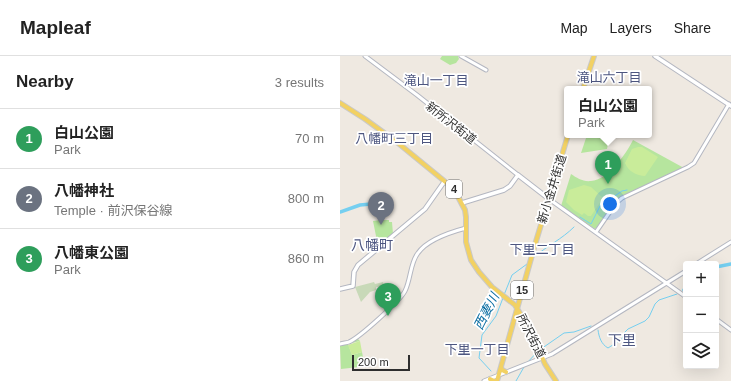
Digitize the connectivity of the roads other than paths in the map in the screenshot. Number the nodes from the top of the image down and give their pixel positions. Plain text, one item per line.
1 (365, 56) edge
2 (461, 56) edge
3 (594, 56) edge
4 (655, 56) edge
5 (486, 70) dead end
6 (584, 86) edge
7 (340, 104) edge
8 (730, 105) edge
9 (567, 138) edge
10 (518, 175) junction
11 (444, 182) junction
12 (549, 199) junction
13 (462, 203) junction
14 (466, 228) junction
15 (596, 232) junction
16 (731, 242) edge
17 (701, 261) edge
18 (683, 272) edge
19 (667, 283) junction
20 (340, 289) edge
21 (683, 294) edge
22 (517, 309) junction
23 (719, 321) edge
24 (731, 330) edge
25 (340, 344) edge
26 (543, 358) junction
27 (501, 367) junction
28 (506, 372) junction
29 (498, 375) junction
30 (490, 379) junction
31 (484, 381) edge
32 (496, 381) edge
33 (556, 381) edge

1 - 10 street, 新所沢街道
2 - 5 street
3 - 6 main road
4 - 8 main road
7 - 11 main road, 所沢街道 / 4
8 - 15 street
9 - 12 main road, 新小金井街道 / 15
10 - 12 main road
10 - 13 main road
11 - 13 main road, 所沢街道 / 4
11 - 20 main road
12 - 15 street
12 - 22 main road, 新小金井街道 / 15
13 - 14 main road, 所沢街道 / 4
14 - 22 main road, 所沢街道 / 4
14 - 25 street
15 - 19 street
16 - 17 street
18 - 19 street
19 - 21 street
19 - 26 street
22 - 26 main road, 所沢街道 / 4
22 - 27 main road, 新小金井街道 / 15
23 - 24 street
26 - 28 street
26 - 33 main road, 所沢街道 / 4
27 - 28 main road
27 - 29 main road, 新小金井街道 / 15
28 - 29 street
29 - 30 street
29 - 32 main road, 新小金井街道 / 15
30 - 31 street
30 - 32 main road

